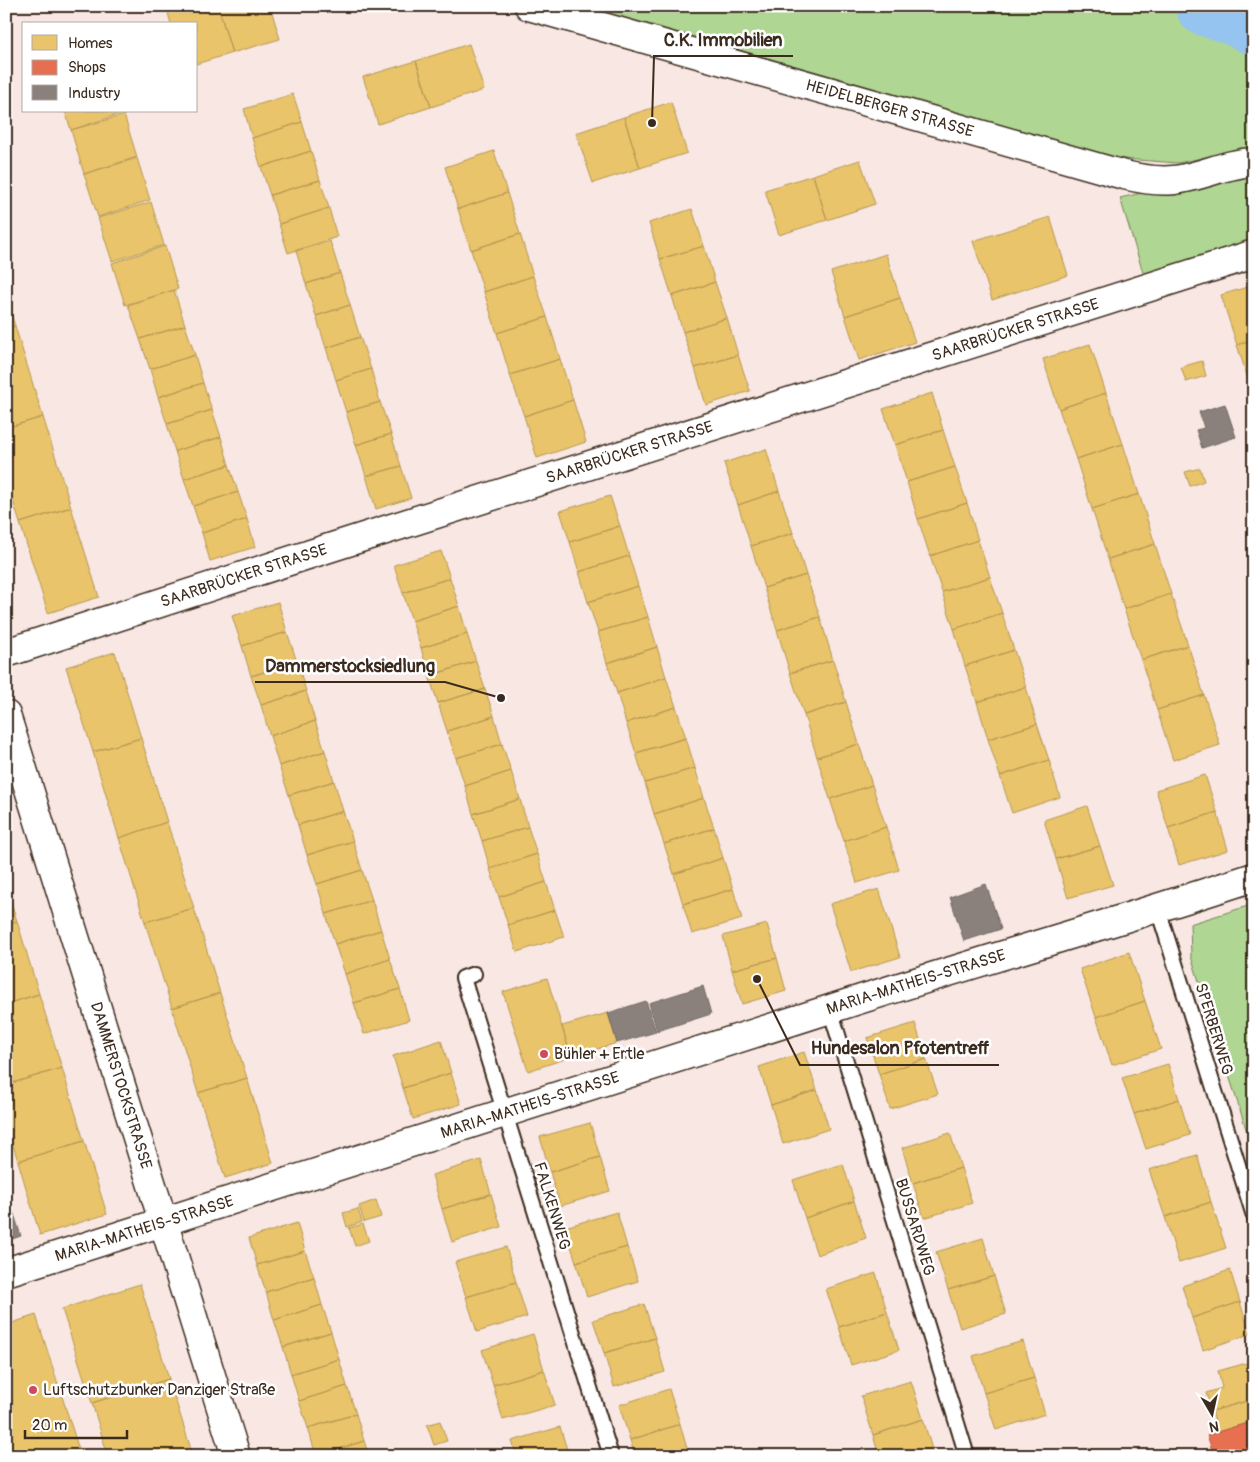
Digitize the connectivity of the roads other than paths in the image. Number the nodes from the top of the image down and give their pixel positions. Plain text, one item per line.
1 (529, 6) edge
2 (1254, 162) edge
3 (1254, 254) edge
4 (6, 653) edge
5 (6, 714) edge
6 (1254, 877) edge
7 (1158, 909) junction
8 (474, 974) dead end
9 (830, 1008) junction
10 (505, 1113) junction
11 (1254, 1216) edge
12 (164, 1223) junction
13 (6, 1272) edge
14 (236, 1456) edge
15 (611, 1456) edge
16 (967, 1456) edge

1 - 2 street, HEIDELBERGER STRASSE
3 - 4 street, SAARBRÜCKER STRASSE
5 - 12 street, DAMMERSTOCKSTRASSE
6 - 7 street, MARIA-MATHEIS-STRASSE
7 - 9 street, MARIA-MATHEIS-STRASSE
7 - 11 lane, SPERBERWEG
8 - 10 lane, FALKENWEG
9 - 10 street, MARIA-MATHEIS-STRASSE
9 - 16 lane, BUSSARDWEG
10 - 12 street, MARIA-MATHEIS-STRASSE
10 - 15 lane, FALKENWEG
12 - 13 street, MARIA-MATHEIS-STRASSE
12 - 14 street, DAMMERSTOCKSTRASSE

